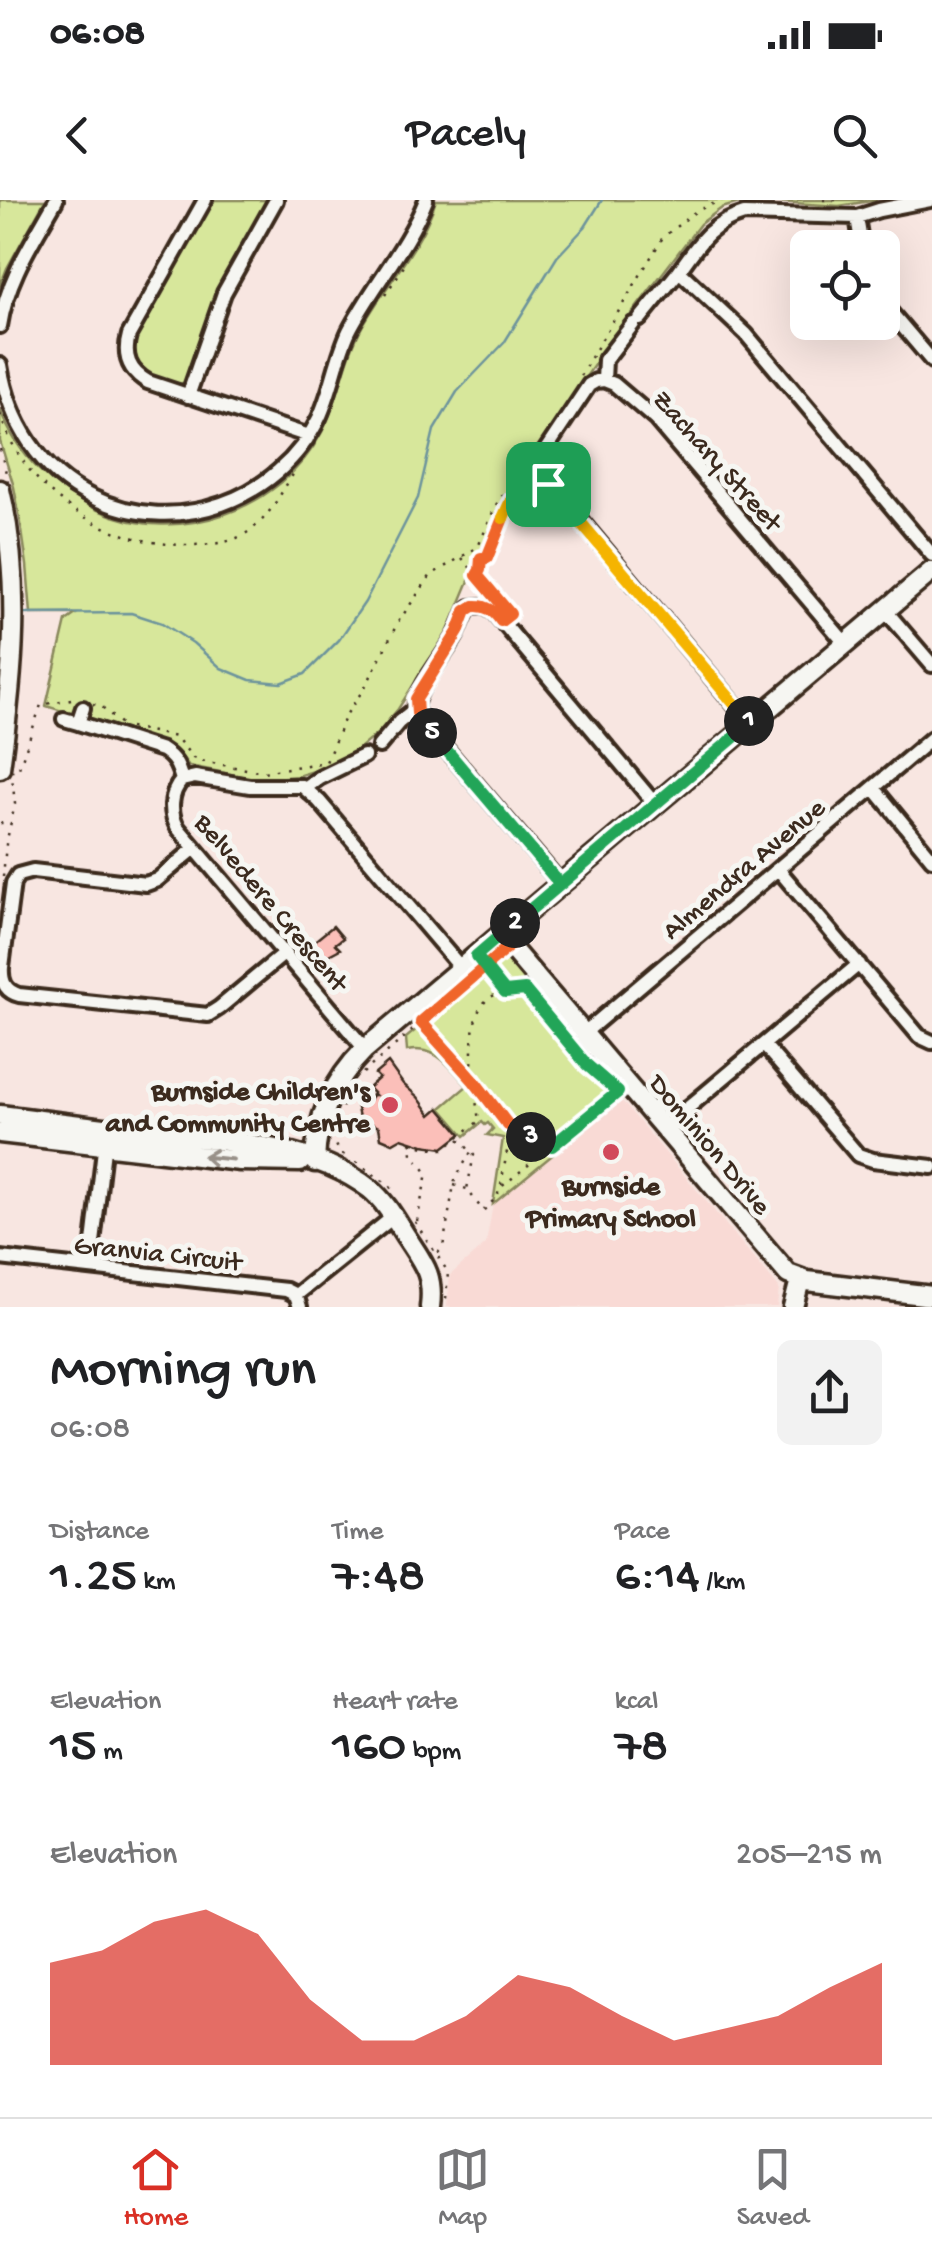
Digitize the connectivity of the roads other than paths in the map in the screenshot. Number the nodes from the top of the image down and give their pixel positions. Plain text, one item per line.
1 (56, 200) edge
2 (205, 200) edge
3 (276, 200) edge
4 (426, 200) edge
5 (930, 200) edge
6 (857, 217) junction
7 (859, 230) edge
8 (678, 271) junction
9 (900, 323) edge
10 (0, 326) edge
11 (932, 361) edge
12 (0, 365) edge
13 (604, 380) junction
14 (188, 396) junction
15 (309, 436) junction
16 (542, 474) junction
17 (0, 490) edge
18 (932, 554) edge
19 (487, 558) road end
20 (932, 570) edge
21 (884, 610) junction
22 (846, 644) junction
23 (932, 665) edge
24 (83, 708) dead end
25 (415, 709) junction
26 (750, 724) junction
27 (932, 738) edge
28 (380, 746) dead end
29 (364, 756) dead end
30 (8, 766) edge
31 (182, 780) junction
32 (305, 788) junction
33 (874, 788) junction
34 (656, 804) junction
35 (195, 848) junction
36 (932, 859) edge
37 (778, 869) junction
38 (560, 884) junction
39 (504, 941) junction
40 (285, 954) junction
41 (859, 964) junction
42 (461, 968) junction
43 (583, 1034) junction
44 (932, 1042) edge
45 (764, 1045) junction
46 (365, 1049) junction
47 (0, 1116) edge
48 (664, 1128) junction
49 (0, 1134) edge
50 (106, 1137) junction
51 (316, 1162) junction
52 (932, 1167) edge
53 (400, 1214) junction
54 (0, 1258) edge
55 (90, 1268) junction
56 (800, 1280) junction
57 (932, 1296) edge
58 (298, 1301) edge
59 (430, 1307) edge
60 (792, 1307) edge

1 - 10 street
2 - 14 street
3 - 14 street
4 - 15 street
5 - 6 street
6 - 7 street
6 - 8 street
8 - 13 street
8 - 18 street
9 - 11 street
12 - 15 street
13 - 16 street
13 - 22 street, Zachary Street
14 - 15 street
16 - 19 lane
16 - 26 street
17 - 30 street
20 - 21 street
21 - 22 street
21 - 23 street
22 - 26 street
24 - 31 street
25 - 28 street
25 - 34 street
25 - 38 street
26 - 34 street
27 - 33 street, Almendra Avenue
29 - 32 street
31 - 32 street, Belvedere Crescent
31 - 35 street, Belvedere Crescent
32 - 42 street
33 - 36 street
33 - 37 street, Almendra Avenue
34 - 38 street
35 - 40 street, Belvedere Crescent
35 - 40 street
37 - 41 street
37 - 43 street, Almendra Avenue
38 - 39 street
39 - 42 street
39 - 43 street, Dominion Drive
40 - 46 street, Belvedere Crescent
41 - 44 street
41 - 45 street
42 - 46 street
43 - 48 street, Dominion Drive
45 - 48 street
45 - 52 street
46 - 51 street
47 - 50 street
48 - 56 street, Dominion Drive
49 - 50 street
50 - 51 street
50 - 55 street
51 - 53 street
53 - 58 street
53 - 59 street
54 - 55 street, Granvia Circuit
55 - 58 street, Granvia Circuit
56 - 57 street
56 - 60 street

